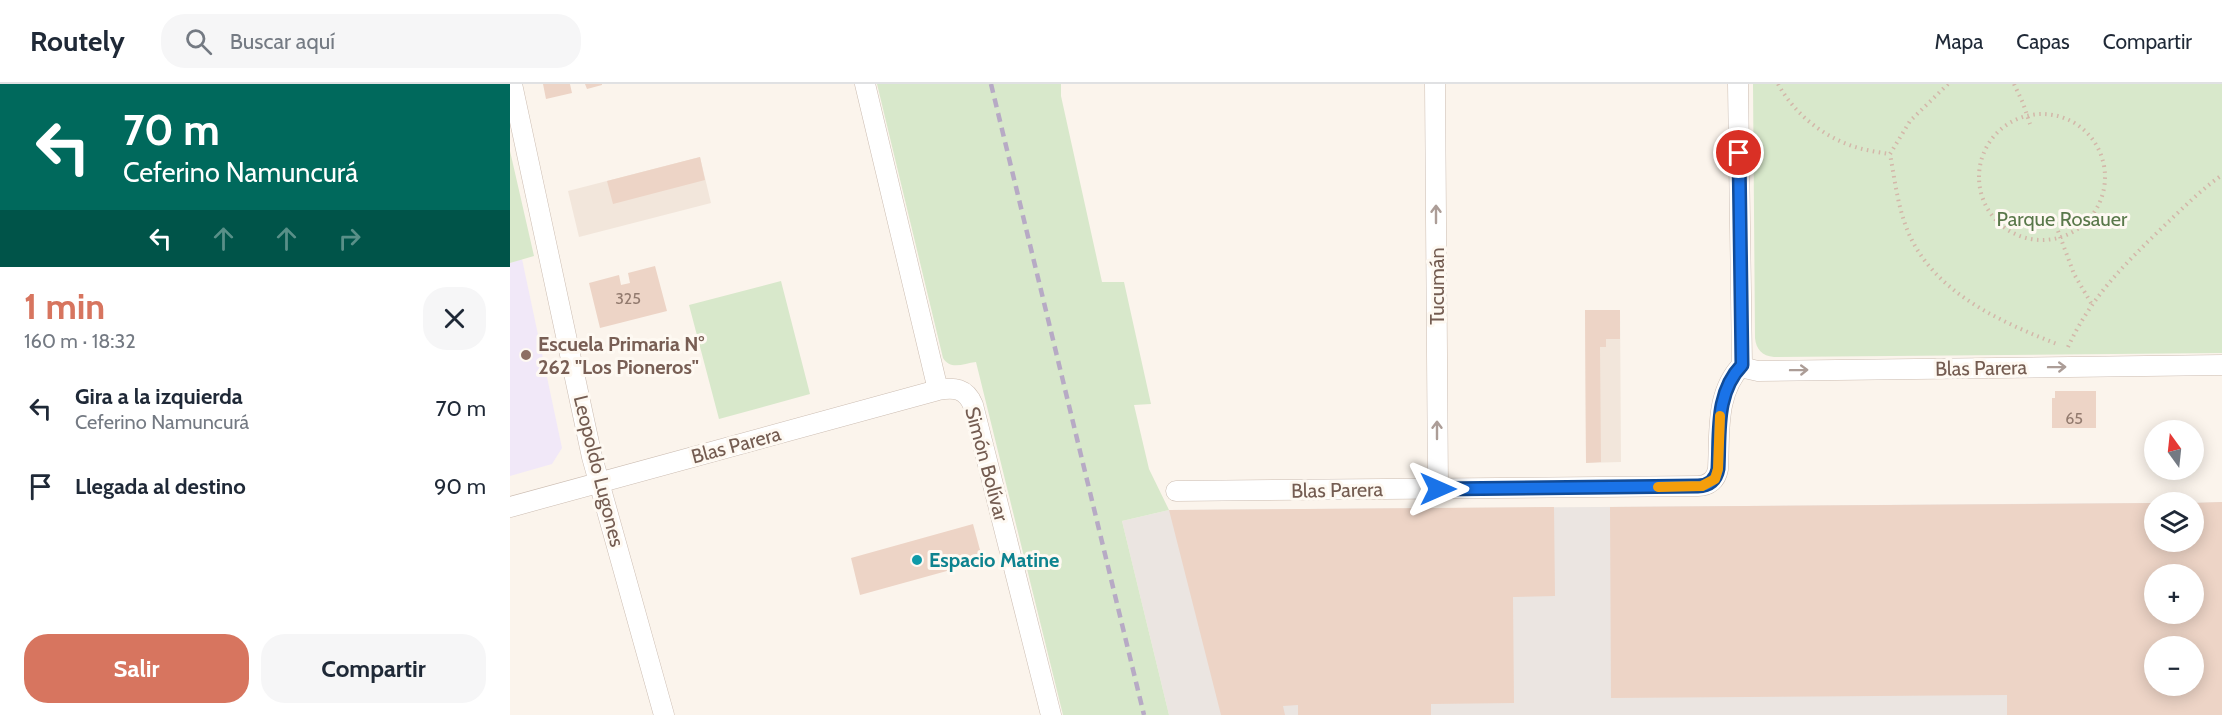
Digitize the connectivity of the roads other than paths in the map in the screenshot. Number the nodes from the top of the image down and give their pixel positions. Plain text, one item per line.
1 (512, 84) edge
2 (865, 84) edge
3 (1435, 84) edge
4 (1738, 84) edge
5 (515, 117) edge
6 (1742, 365) junction
7 (2222, 365) edge
8 (938, 390) junction
9 (963, 390) joint
10 (599, 483) junction
11 (1438, 489) junction
12 (1176, 491) dead end
13 (510, 507) edge
14 (664, 715) edge
15 (1051, 715) edge

1 - 5 street, Leopoldo Lugones
2 - 8 street
11 -> 3 street, Tucumán
4 - 6 street
5 - 10 street, Leopoldo Lugones
6 -> 7 street, Blas Parera
6 - 11 street, Blas Parera
8 - 9 street, Blas Parera
8 - 10 street, Blas Parera
9 - 15 street, Simón Bolívar
10 - 13 street, Blas Parera
10 - 14 street, Leopoldo Lugones
11 - 12 street, Blas Parera

